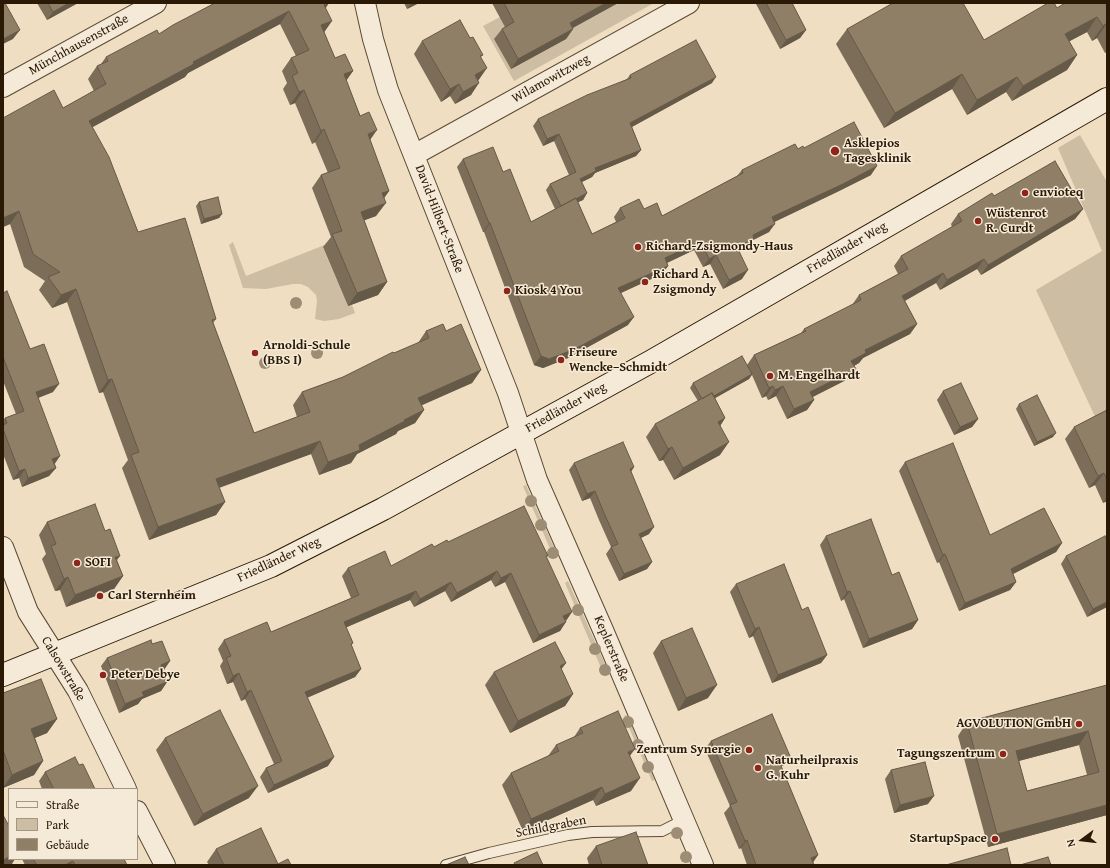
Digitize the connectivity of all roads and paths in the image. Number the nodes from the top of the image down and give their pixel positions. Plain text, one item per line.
1 (156, 3) edge
2 (365, 3) edge
3 (689, 3) edge
4 (3, 87) edge
5 (1107, 98) edge
6 (414, 155) junction
7 (521, 433) junction
8 (3, 547) edge
9 (55, 654) junction
10 (3, 675) edge
11 (126, 788) edge
12 (138, 813) edge
13 (684, 820) junction
14 (165, 865) edge
15 (446, 865) edge
16 (703, 865) edge

1 - 4 street, Münchhausenstraße
2 - 6 street, David-Hilbert-Straße
3 - 6 street, Wilamowitzweg
5 - 7 street, Friedländer Weg
6 - 7 street, David-Hilbert-Straße
7 - 9 street, Friedländer Weg
7 - 13 street, Keplerstraße
8 - 9 street, Calsowstraße
9 - 10 street, Friedländer Weg
9 - 11 street, Calsowstraße
12 - 14 street
13 - 15 lane, Schildgraben
13 - 16 street, Keplerstraße

